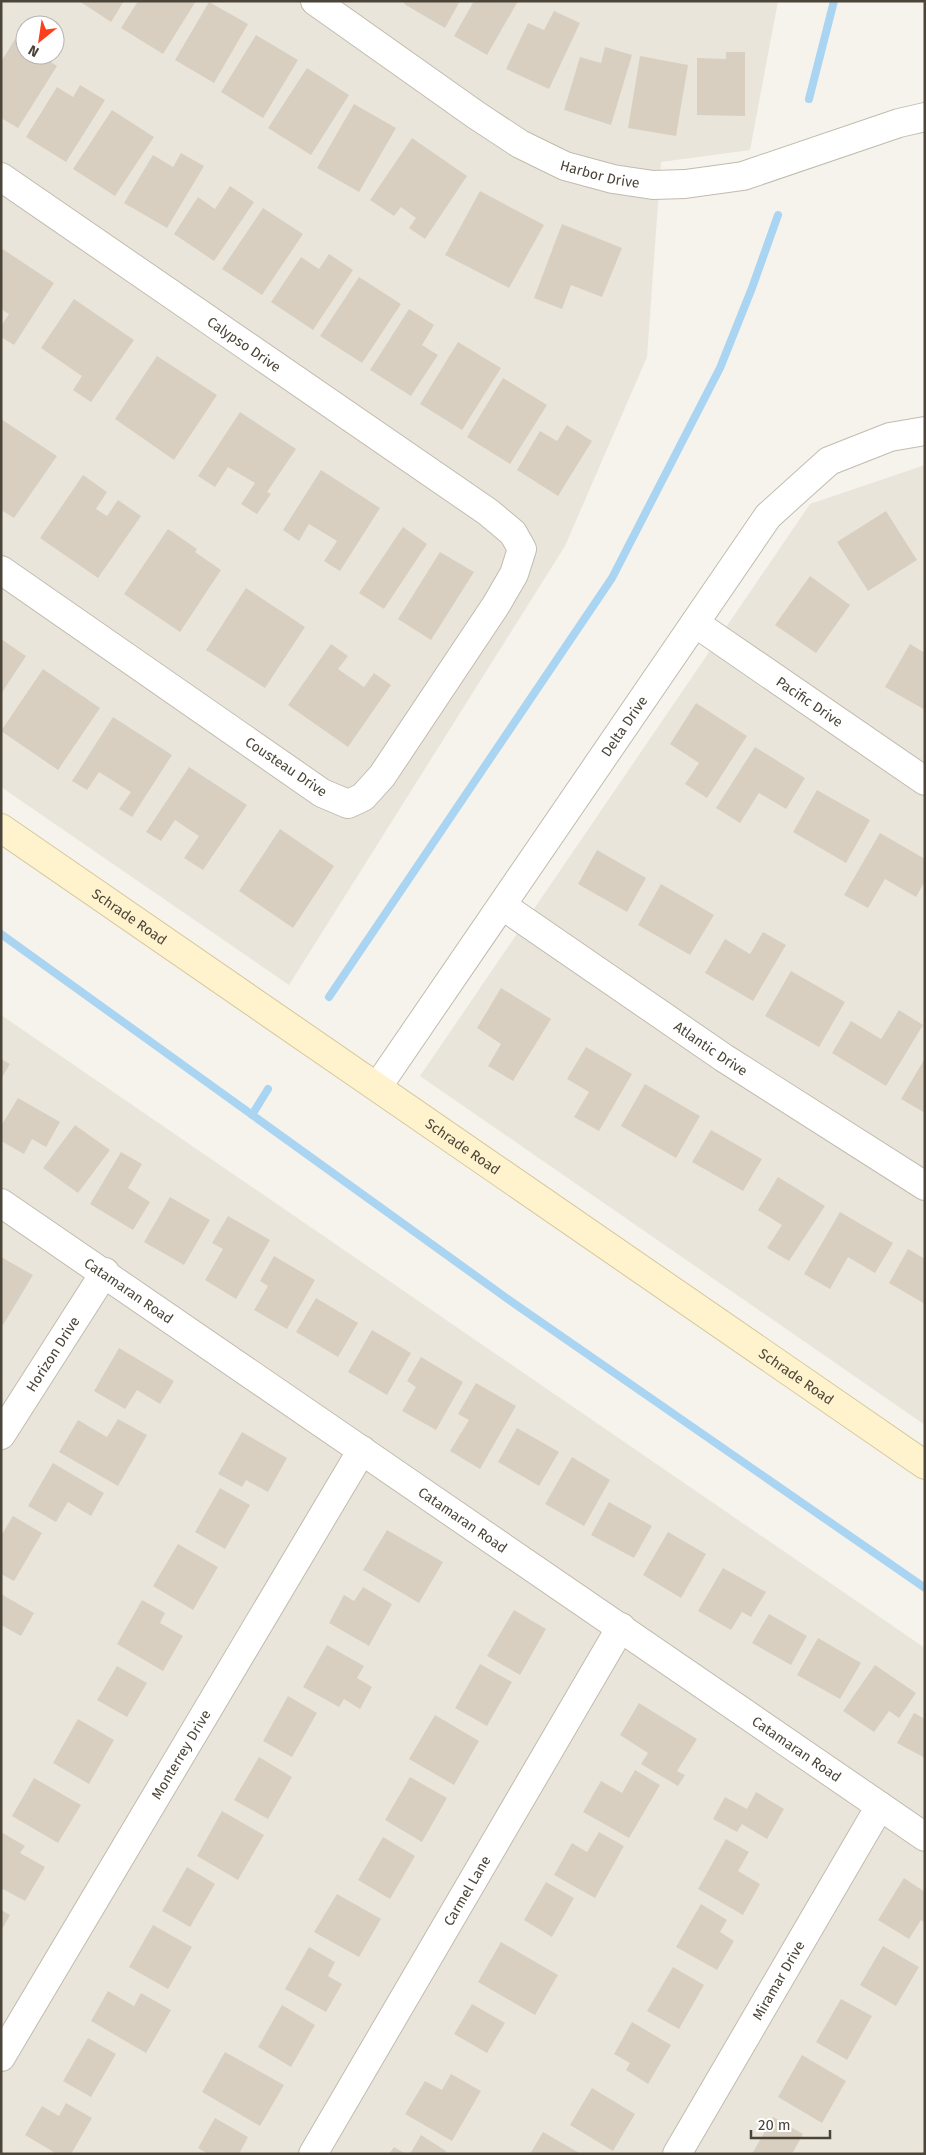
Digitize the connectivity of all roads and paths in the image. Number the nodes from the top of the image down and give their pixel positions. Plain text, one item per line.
1 (315, 1) edge
2 (925, 117) edge
3 (1, 177) edge
4 (925, 431) edge
5 (488, 512) joint
6 (1, 570) edge
7 (695, 623) junction
8 (925, 781) edge
9 (1, 828) edge
10 (503, 906) junction
11 (378, 1086) junction
12 (925, 1186) edge
13 (1, 1203) edge
14 (105, 1272) junction
15 (1, 1435) edge
16 (362, 1450) junction
17 (925, 1465) edge
18 (621, 1627) junction
19 (880, 1806) junction
20 (925, 1837) edge
21 (1, 2057) edge
22 (313, 2154) edge
23 (677, 2154) edge

1 - 2 street, Harbor Drive
3 - 5 street, Calypso Drive
4 - 7 street, Delta Drive
5 - 6 street, Cousteau Drive
7 - 8 street, Pacific Drive
7 - 10 street, Delta Drive
9 - 11 street, Schrade Road
10 - 11 street, Delta Drive
10 - 12 street, Atlantic Drive
11 - 17 street, Schrade Road
13 - 14 street, Catamaran Road
14 - 15 street, Horizon Drive
14 - 16 street, Catamaran Road
16 - 18 street, Catamaran Road
16 - 21 street, Monterrey Drive
18 - 19 street, Catamaran Road
18 - 22 street, Carmel Lane
19 - 20 street, Catamaran Road
19 - 23 street, Miramar Drive

